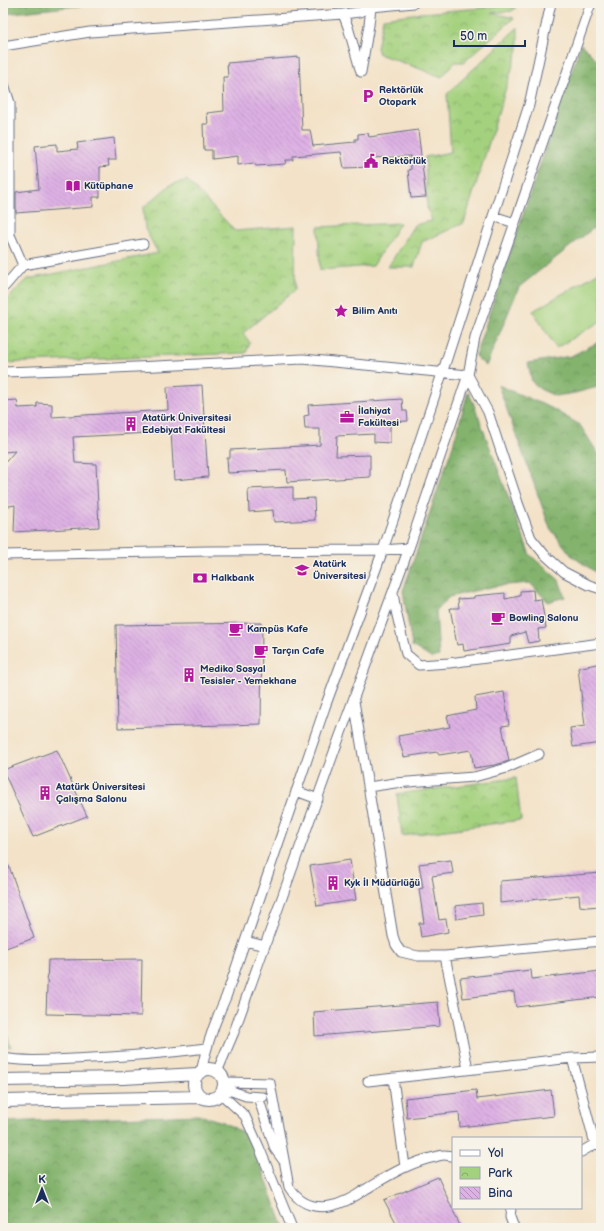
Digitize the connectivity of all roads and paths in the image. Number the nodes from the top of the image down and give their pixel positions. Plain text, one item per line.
1 (386, 3) edge
2 (414, 3) edge
3 (551, 3) edge
4 (591, 3) edge
5 (371, 7) junction
6 (343, 14) junction
7 (3, 46) edge
8 (3, 81) edge
9 (493, 216) junction
10 (515, 223) junction
11 (143, 244) dead end
12 (23, 265) junction
13 (3, 286) edge
14 (443, 371) junction
15 (3, 372) edge
16 (468, 374) junction
17 (409, 548) junction
18 (383, 550) junction
19 (3, 555) edge
20 (601, 589) edge
21 (393, 591) junction
22 (601, 643) edge
23 (354, 700) junction
24 (539, 754) dead end
25 (368, 787) junction
26 (296, 791) junction
27 (318, 799) junction
28 (245, 941) junction
29 (601, 941) edge
30 (265, 946) junction
31 (445, 956) junction
32 (206, 1048) junction
33 (601, 1057) edge
34 (3, 1058) edge
35 (572, 1058) junction
36 (468, 1069) junction
37 (200, 1073) junction
38 (393, 1078) junction
39 (3, 1080) edge
40 (368, 1081) dead end
41 (221, 1084) junction
42 (201, 1097) junction
43 (258, 1097) junction
44 (272, 1097) junction
45 (3, 1101) edge
46 (598, 1144) edge
47 (582, 1152) edge
48 (452, 1156) edge
49 (284, 1162) junction
50 (405, 1167) junction
51 (511, 1209) edge
52 (292, 1228) edge
53 (514, 1228) edge

1 - 5 street
2 - 5 street
3 - 9 street
4 - 10 street
5 - 6 street
5 - 6 street
6 - 7 street
8 - 12 street
9 - 10 street
9 - 14 street
10 - 16 street
11 - 12 street
12 - 13 street
14 - 15 street
14 - 16 street
14 - 18 street
16 - 17 street
16 - 20 street
17 - 18 street
17 - 21 street
18 - 19 street
18 - 26 street
21 - 22 street
21 - 23 street
23 - 25 street
23 - 27 street
24 - 25 street
25 - 31 street
26 - 27 street
26 - 28 street
27 - 30 street
28 - 30 street
28 - 32 street
29 - 31 street
30 - 41 street
31 - 36 street
32 - 34 street
32 - 37 street
33 - 35 street
35 - 36 street
35 - 46 street
36 - 38 street
37 - 39 main road
37 - 41 main road
37 - 42 main road
38 - 40 street
38 - 50 street
41 - 42 main road
41 - 43 street
41 - 44 street
41 - 52 street
42 - 45 main road
43 - 44 street
43 - 49 street
44 - 49 street
46 - 47 street
48 - 50 street
49 - 50 street
51 - 53 street

